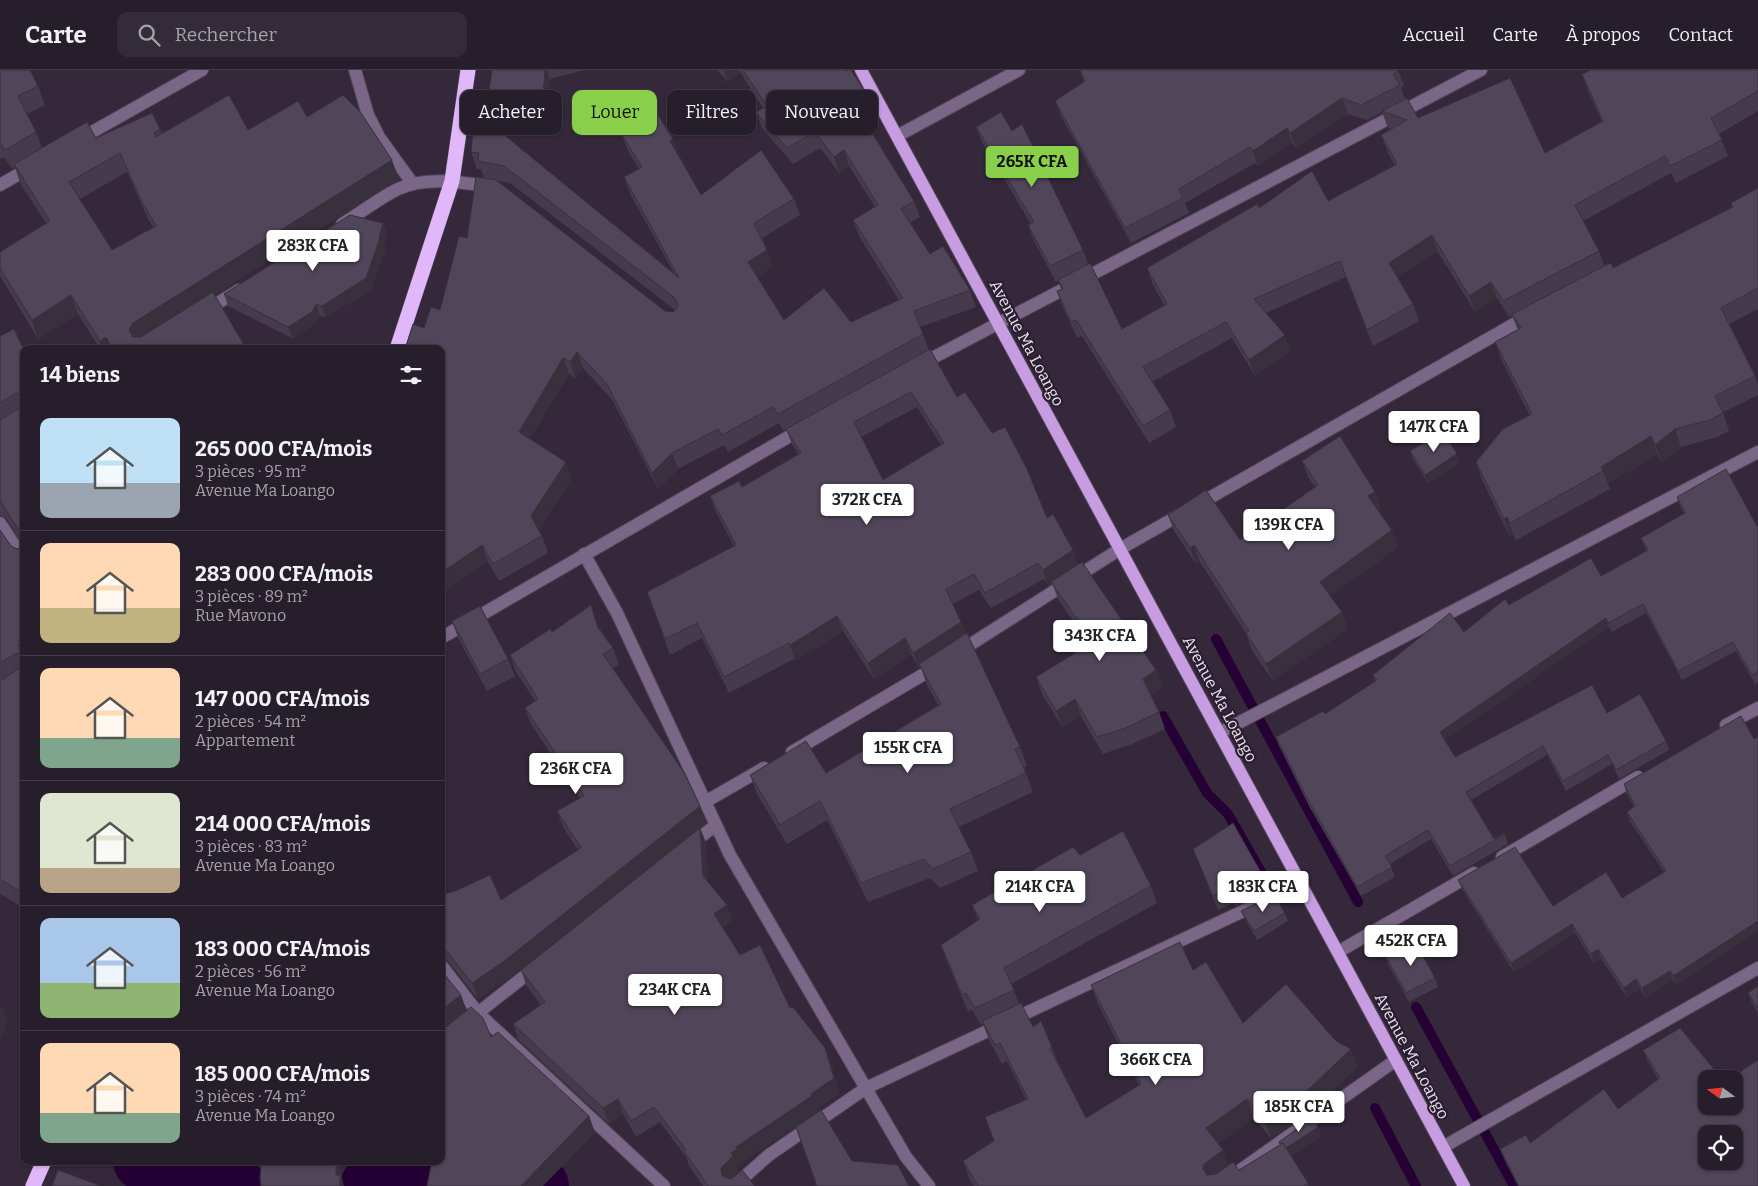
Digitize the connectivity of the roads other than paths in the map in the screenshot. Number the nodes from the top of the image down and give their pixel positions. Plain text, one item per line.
1 (202, 70) edge
2 (355, 70) edge
3 (468, 70) edge
4 (861, 70) edge
5 (1019, 70) edge
6 (1481, 70) edge
7 (897, 136) junction
8 (66, 148) edge
9 (41, 162) edge
10 (452, 181) junction
11 (414, 184) junction
12 (0, 185) edge
13 (505, 189) edge
14 (332, 231) edge
15 (248, 283) edge
16 (1539, 311) edge
17 (190, 320) edge
18 (997, 322) junction
19 (398, 345) edge
20 (911, 369) edge
21 (816, 421) edge
22 (1758, 452) edge
23 (0, 523) edge
24 (1120, 549) junction
25 (20, 554) edge
26 (584, 554) junction
27 (445, 636) edge
28 (1758, 708) edge
29 (1219, 733) junction
30 (1712, 734) edge
31 (1652, 769) edge
32 (705, 802) junction
33 (716, 825) junction
34 (678, 855) edge
35 (1301, 884) junction
36 (1338, 952) junction
37 (548, 958) edge
38 (1758, 968) edge
39 (445, 969) edge
40 (478, 1013) junction
41 (445, 1039) edge
42 (1396, 1060) junction
43 (866, 1088) junction
44 (1443, 1147) junction
45 (42, 1165) edge
46 (33, 1186) edge
47 (664, 1186) edge
48 (734, 1186) edge
49 (928, 1186) edge
50 (1218, 1186) edge
51 (1464, 1186) edge

1 - 8 street
2 - 11 street
3 - 10 highway
4 - 7 main road, Avenue Ma Loango
5 - 7 street
6 - 18 street
7 - 18 main road, Avenue Ma Loango
9 - 12 street
10 - 11 street
10 - 13 street
10 - 19 highway
11 - 14 street
15 - 17 street
16 - 24 street
18 - 20 street
18 - 24 main road, Avenue Ma Loango
21 - 26 street
22 - 29 street
23 - 25 street
24 - 29 main road, Avenue Ma Loango
24 - 32 street
26 - 27 street
26 - 32 street
28 - 30 street
29 - 35 main road, Avenue Ma Loango
31 - 36 street
32 - 33 street
33 - 34 street
33 - 43 street
35 - 36 main road, Avenue Ma Loango
35 - 43 street
36 - 42 main road, Avenue Ma Loango
37 - 40 street
38 - 44 street
39 - 40 street
40 - 41 street
40 - 47 street
42 - 44 main road, Avenue Ma Loango
42 - 50 street
43 - 48 street
43 - 49 street
44 - 51 main road, Avenue Ma Loango
45 - 46 highway

